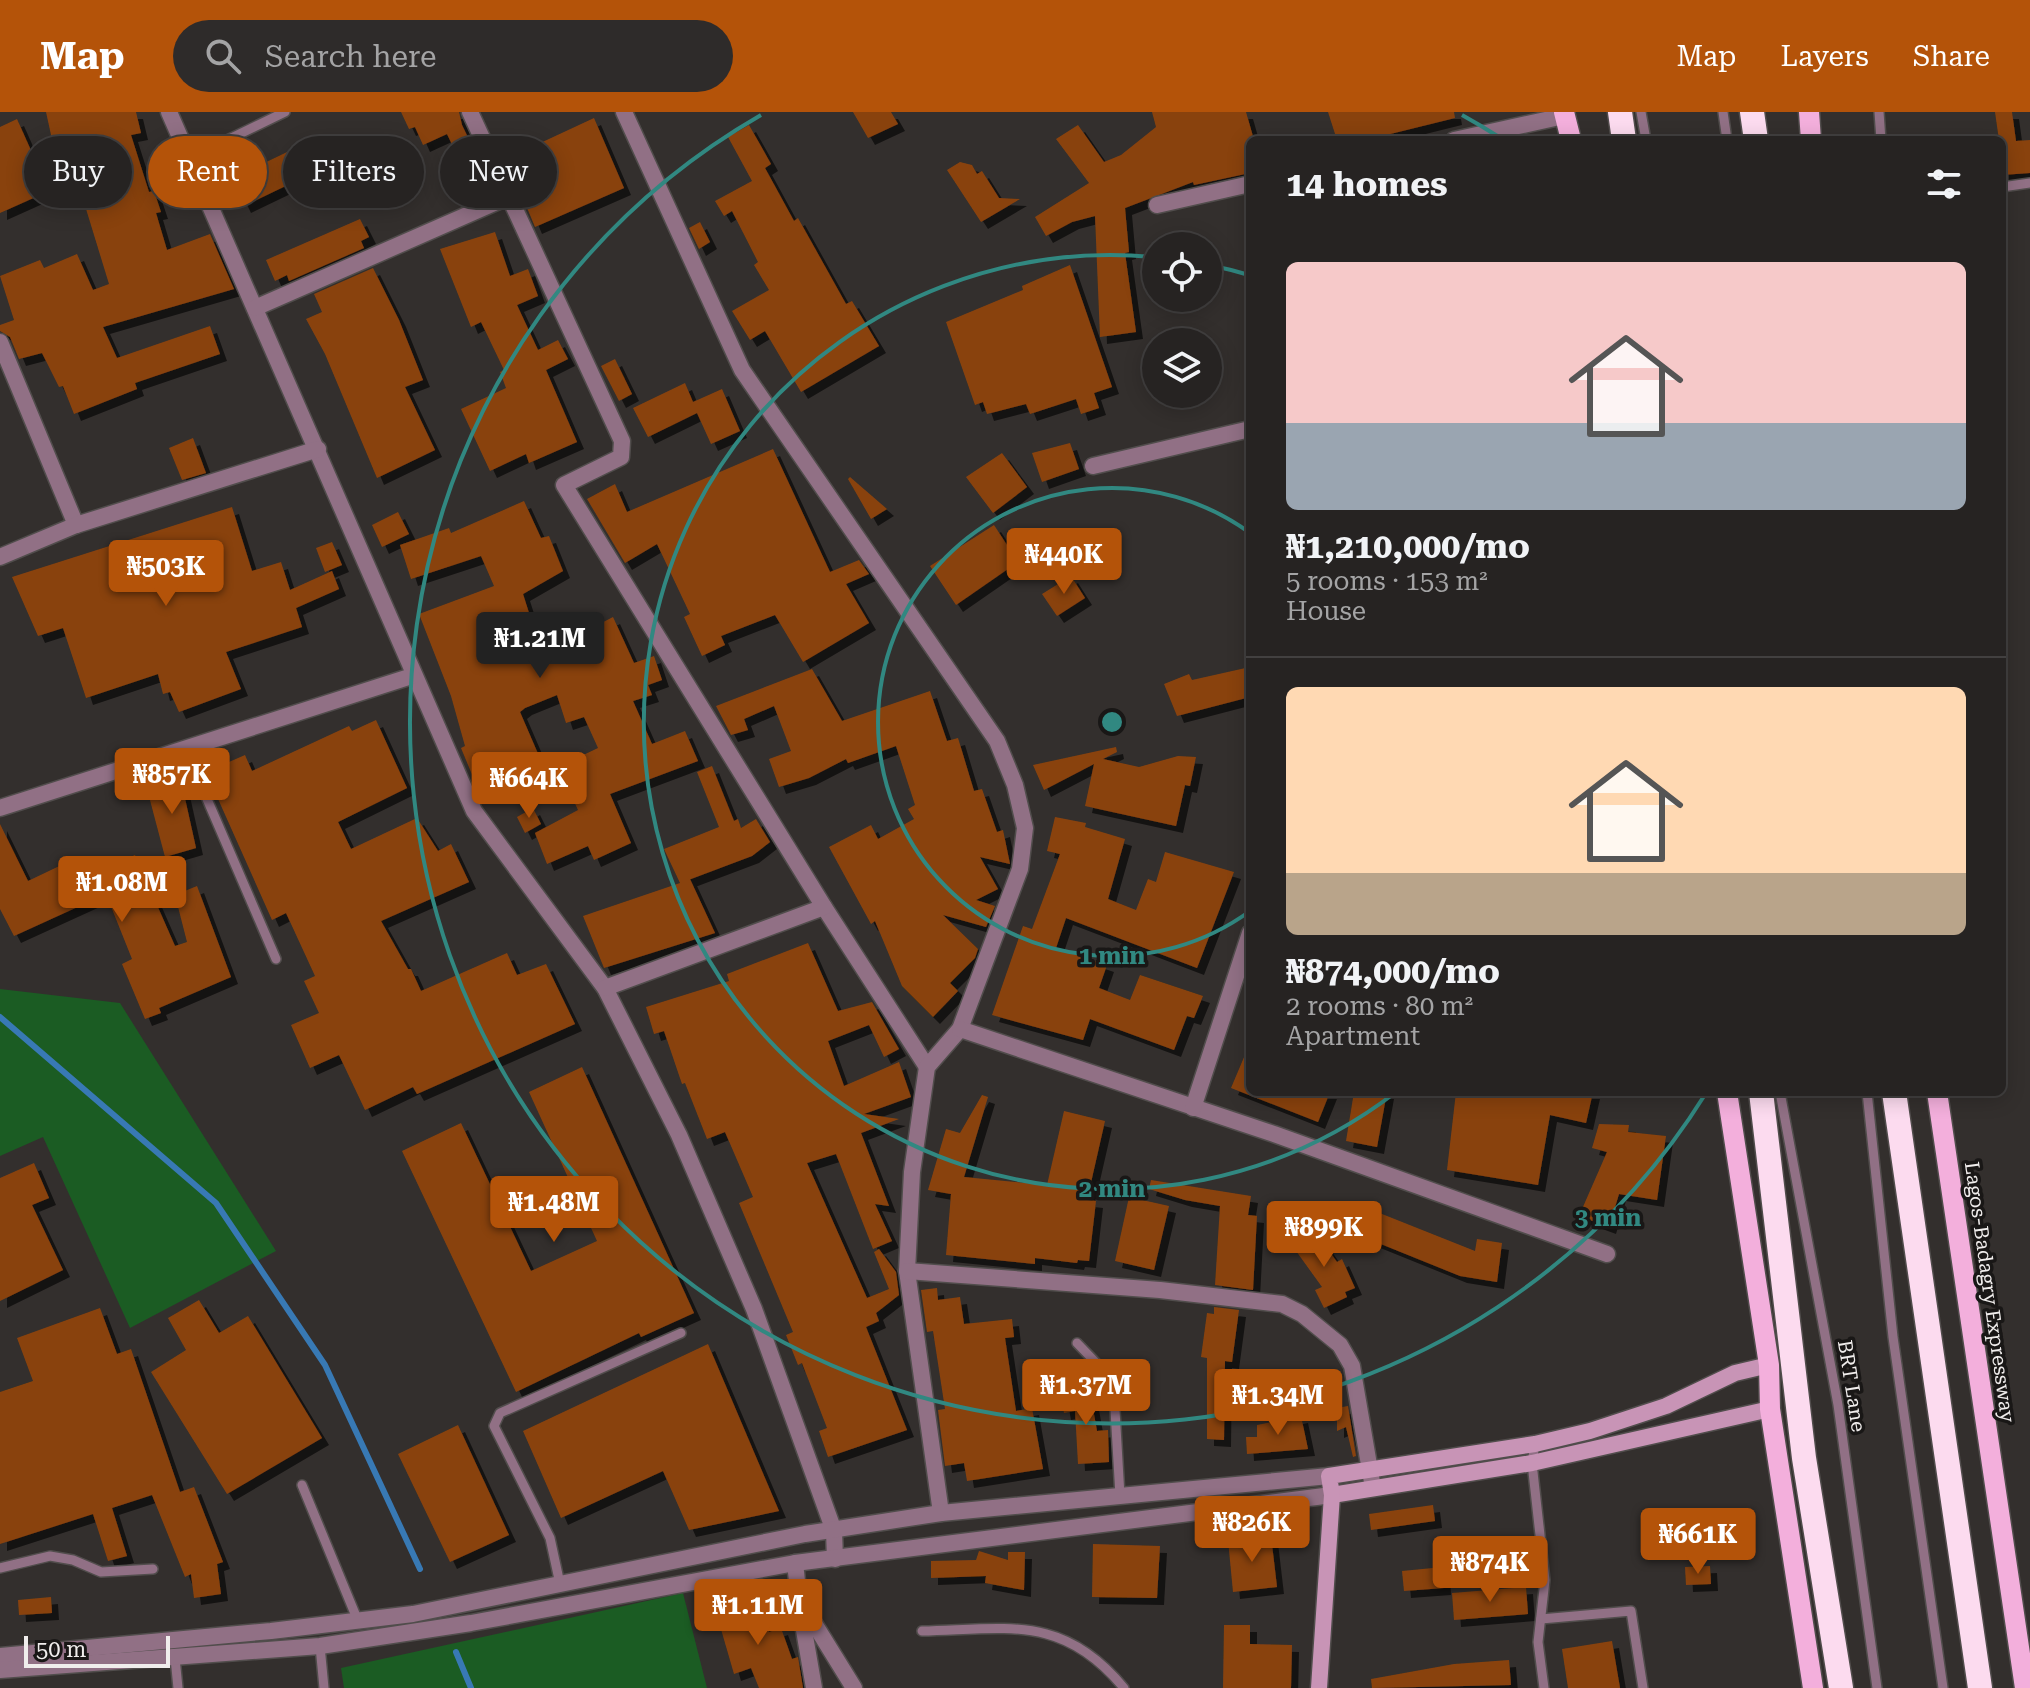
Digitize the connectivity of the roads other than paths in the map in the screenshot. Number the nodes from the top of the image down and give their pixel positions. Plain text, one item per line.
1 (169, 112) edge
2 (285, 112) edge
3 (470, 112) edge
4 (624, 112) edge
5 (1620, 112) edge
6 (1641, 112) edge
7 (1723, 112) edge
8 (1752, 112) edge
9 (1809, 112) edge
10 (1879, 112) edge
11 (1564, 114) edge
12 (180, 136) edge
13 (235, 136) edge
14 (481, 136) edge
15 (1471, 136) edge
16 (1570, 136) edge
17 (1623, 136) edge
18 (1645, 136) edge
19 (1726, 136) edge
20 (1755, 136) edge
21 (1811, 136) edge
22 (1881, 136) edge
23 (2030, 183) edge
24 (1246, 185) edge
25 (2006, 186) edge
26 (1157, 205) dead end
27 (212, 208) edge
28 (483, 208) edge
29 (513, 208) edge
30 (255, 308) junction
31 (0, 342) edge
32 (1246, 430) edge
33 (318, 449) junction
34 (1093, 466) dead end
35 (76, 525) junction
36 (0, 557) edge
37 (412, 676) junction
38 (185, 748) junction
39 (0, 808) edge
40 (824, 907) junction
41 (1246, 945) edge
42 (276, 959) dead end
43 (605, 988) junction
44 (960, 1029) junction
45 (927, 1067) junction
46 (1728, 1096) edge
47 (1761, 1096) edge
48 (1781, 1096) edge
49 (1867, 1096) edge
50 (1895, 1096) edge
51 (1938, 1096) edge
52 (1193, 1108) junction
53 (1607, 1254) dead end
54 (907, 1271) junction
55 (681, 1333) dead end
56 (1077, 1343) dead end
57 (1769, 1365) junction
58 (1770, 1409) junction
59 (1535, 1444) junction
60 (1532, 1463) junction
61 (1370, 1470) junction
62 (1329, 1476) junction
63 (302, 1485) dead end
64 (1373, 1488) junction
65 (1183, 1490) junction
66 (1332, 1495) junction
67 (1120, 1496) junction
68 (968, 1510) junction
69 (941, 1513) junction
70 (1187, 1513) junction
71 (834, 1531) junction
72 (968, 1541) junction
73 (835, 1559) junction
74 (795, 1563) junction
75 (0, 1568) edge
76 (153, 1569) dead end
77 (560, 1584) junction
78 (799, 1599) junction
79 (1541, 1619) junction
80 (358, 1621) junction
81 (922, 1631) dead end
82 (320, 1646) junction
83 (0, 1656) edge
84 (175, 1658) junction
85 (0, 1670) edge
86 (178, 1688) edge
87 (324, 1688) edge
88 (814, 1688) edge
89 (854, 1688) edge
90 (1124, 1688) edge
91 (1319, 1688) edge
92 (1544, 1688) edge
93 (1643, 1688) edge
94 (1813, 1688) edge
95 (1841, 1688) edge
96 (1877, 1688) edge
97 (1943, 1688) edge
98 (1980, 1688) edge
99 (2025, 1688) edge

1 - 12 street
2 - 13 lane
3 - 14 street
4 - 44 street
5 - 17 highway
6 - 18 lane
7 - 19 lane
8 - 20 highway
9 - 21 main road
10 - 22 lane
11 - 15 street
11 - 16 main road
23 - 25 lane
24 - 26 street
27 - 30 street
28 - 30 street
29 - 40 street
30 - 33 street
31 - 35 street
32 - 34 street
33 - 35 street
33 - 37 street
35 - 36 street
37 - 38 street
37 - 43 street
38 - 39 street
38 - 42 lane
40 - 43 street
40 - 45 street
41 - 52 street
43 - 71 street
44 - 45 street
44 - 52 street
45 - 54 street
46 - 57 main road
47 - 95 highway
48 - 96 lane, BRT Lane
49 - 97 lane
50 - 98 highway
51 - 99 main road, Lagos-Badagry Expressway
52 - 53 street
54 - 61 street
54 - 69 street
55 - 77 lane
56 - 67 lane
57 - 58 main road
57 - 59 main road
58 - 60 main road
58 - 94 main road
59 - 60 lane
59 - 61 main road
60 - 64 main road
60 - 79 lane
61 - 62 main road
61 - 64 street
62 - 65 street
62 - 66 main road
63 - 80 lane
64 - 66 main road
65 - 67 street
65 - 70 street
66 - 70 street
66 - 91 main road
67 - 68 street
68 - 69 street
68 - 72 street
69 - 71 street
70 - 72 street
71 - 73 street
71 - 77 street
72 - 73 street
73 - 74 street
74 - 78 street
74 - 82 street
75 - 76 lane
77 - 80 street
78 - 88 street
78 - 89 street
79 - 92 lane
79 - 93 lane
80 - 83 street
81 - 90 lane
82 - 84 street
82 - 87 lane
84 - 85 street
84 - 86 lane

